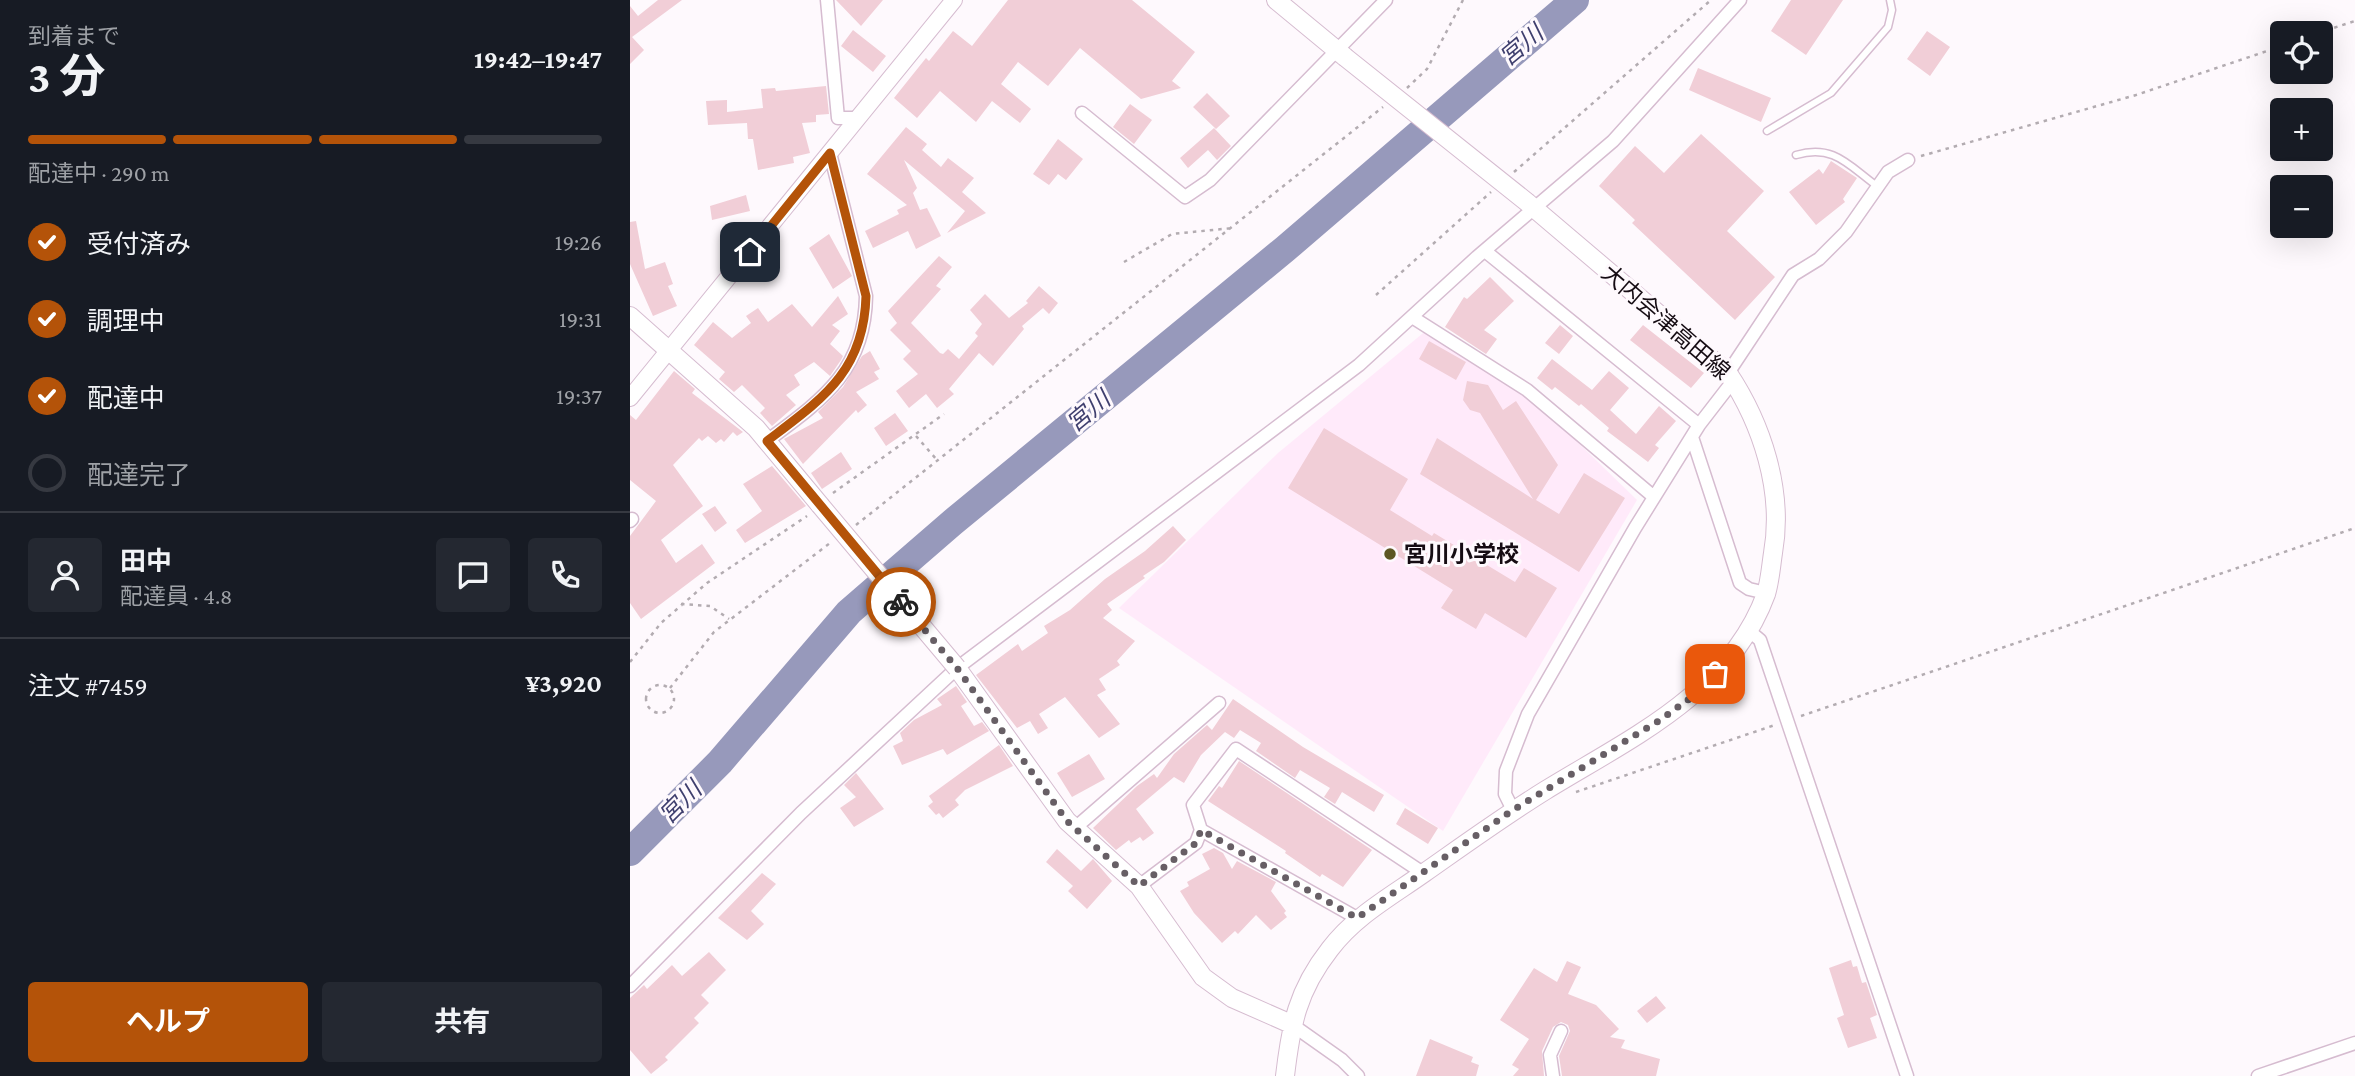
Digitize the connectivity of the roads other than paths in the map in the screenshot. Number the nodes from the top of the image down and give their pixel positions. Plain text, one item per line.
1 (827, 0) edge
2 (954, 0) edge
3 (1276, 0) edge
4 (1386, 0) edge
5 (1740, 0) edge
6 (1890, 0) edge
7 (1340, 54) junction
8 (1082, 113) dead end
9 (857, 118) junction
10 (1767, 131) dead end
11 (830, 153) junction
12 (1796, 155) dead end
13 (1908, 160) road end
14 (1877, 186) junction
15 (1531, 206) junction
16 (1485, 251) junction
17 (630, 316) edge
18 (1412, 317) junction
19 (669, 350) junction
20 (1730, 377) junction
21 (630, 398) edge
22 (1699, 425) junction
23 (1692, 437) junction
24 (767, 441) junction
25 (1654, 497) junction
26 (1766, 593) junction
27 (1748, 630) junction
28 (957, 668) junction
29 (1219, 703) dead end
30 (1513, 810) junction
31 (1075, 828) junction
32 (1201, 830) junction
33 (1423, 873) junction
34 (1139, 886) junction
35 (1357, 918) junction
36 (630, 986) edge
37 (1291, 1024) junction
38 (1561, 1031) dead end
39 (2355, 1043) edge
40 (1284, 1076) edge
41 (1358, 1076) edge
42 (1553, 1076) edge
43 (1907, 1076) edge
44 (2258, 1076) edge

1 - 9 street
2 - 9 street
3 - 7 main road, 大内会津高田線
4 - 7 street
5 - 15 street
6 - 10 lane
7 - 8 street
7 - 15 main road, 大内会津高田線, bridge
9 - 11 street
11 - 19 street
11 - 24 street
12 - 14 lane
13 - 14 street
14 - 20 street
15 - 16 street
15 - 20 main road, 大内会津高田線
16 - 18 street
16 - 22 street
17 - 19 main road
18 - 25 street
18 - 28 street
19 - 21 street
19 - 24 main road
20 - 22 street
20 - 26 main road, 大内会津高田線
22 - 23 street
23 - 25 street
23 - 26 street
24 - 28 main road, bridge
25 - 30 street
26 - 27 main road, 大内会津高田線
27 - 30 main road, 大内会津高田線
27 - 43 street
28 - 31 main road
28 - 36 street
29 - 31 street
30 - 33 main road, 大内会津高田線
31 - 34 main road
32 - 33 street
32 - 34 street
32 - 35 street
33 - 35 main road, 大内会津高田線
34 - 37 main road
35 - 37 main road, 大内会津高田線
37 - 40 main road, 大内会津高田線
37 - 41 street
38 - 42 street
39 - 44 street

